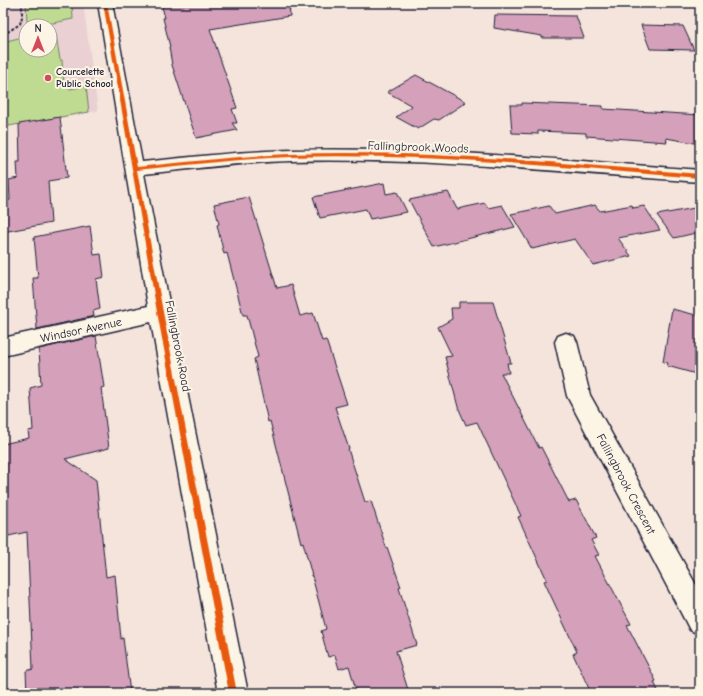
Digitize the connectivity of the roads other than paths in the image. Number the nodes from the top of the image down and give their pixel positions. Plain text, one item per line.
1 (105, 3) edge
2 (135, 169) junction
3 (700, 176) edge
4 (160, 312) junction
5 (566, 342) dead end
6 (3, 347) edge
7 (700, 620) edge
8 (233, 693) edge

1 - 2 street, Fallingbrook Road
2 - 3 street, Fallingbrook Woods
2 - 4 street, Fallingbrook Road
4 - 6 street, Windsor Avenue
4 - 8 street, Fallingbrook Road
5 - 7 street, Fallingbrook Crescent

